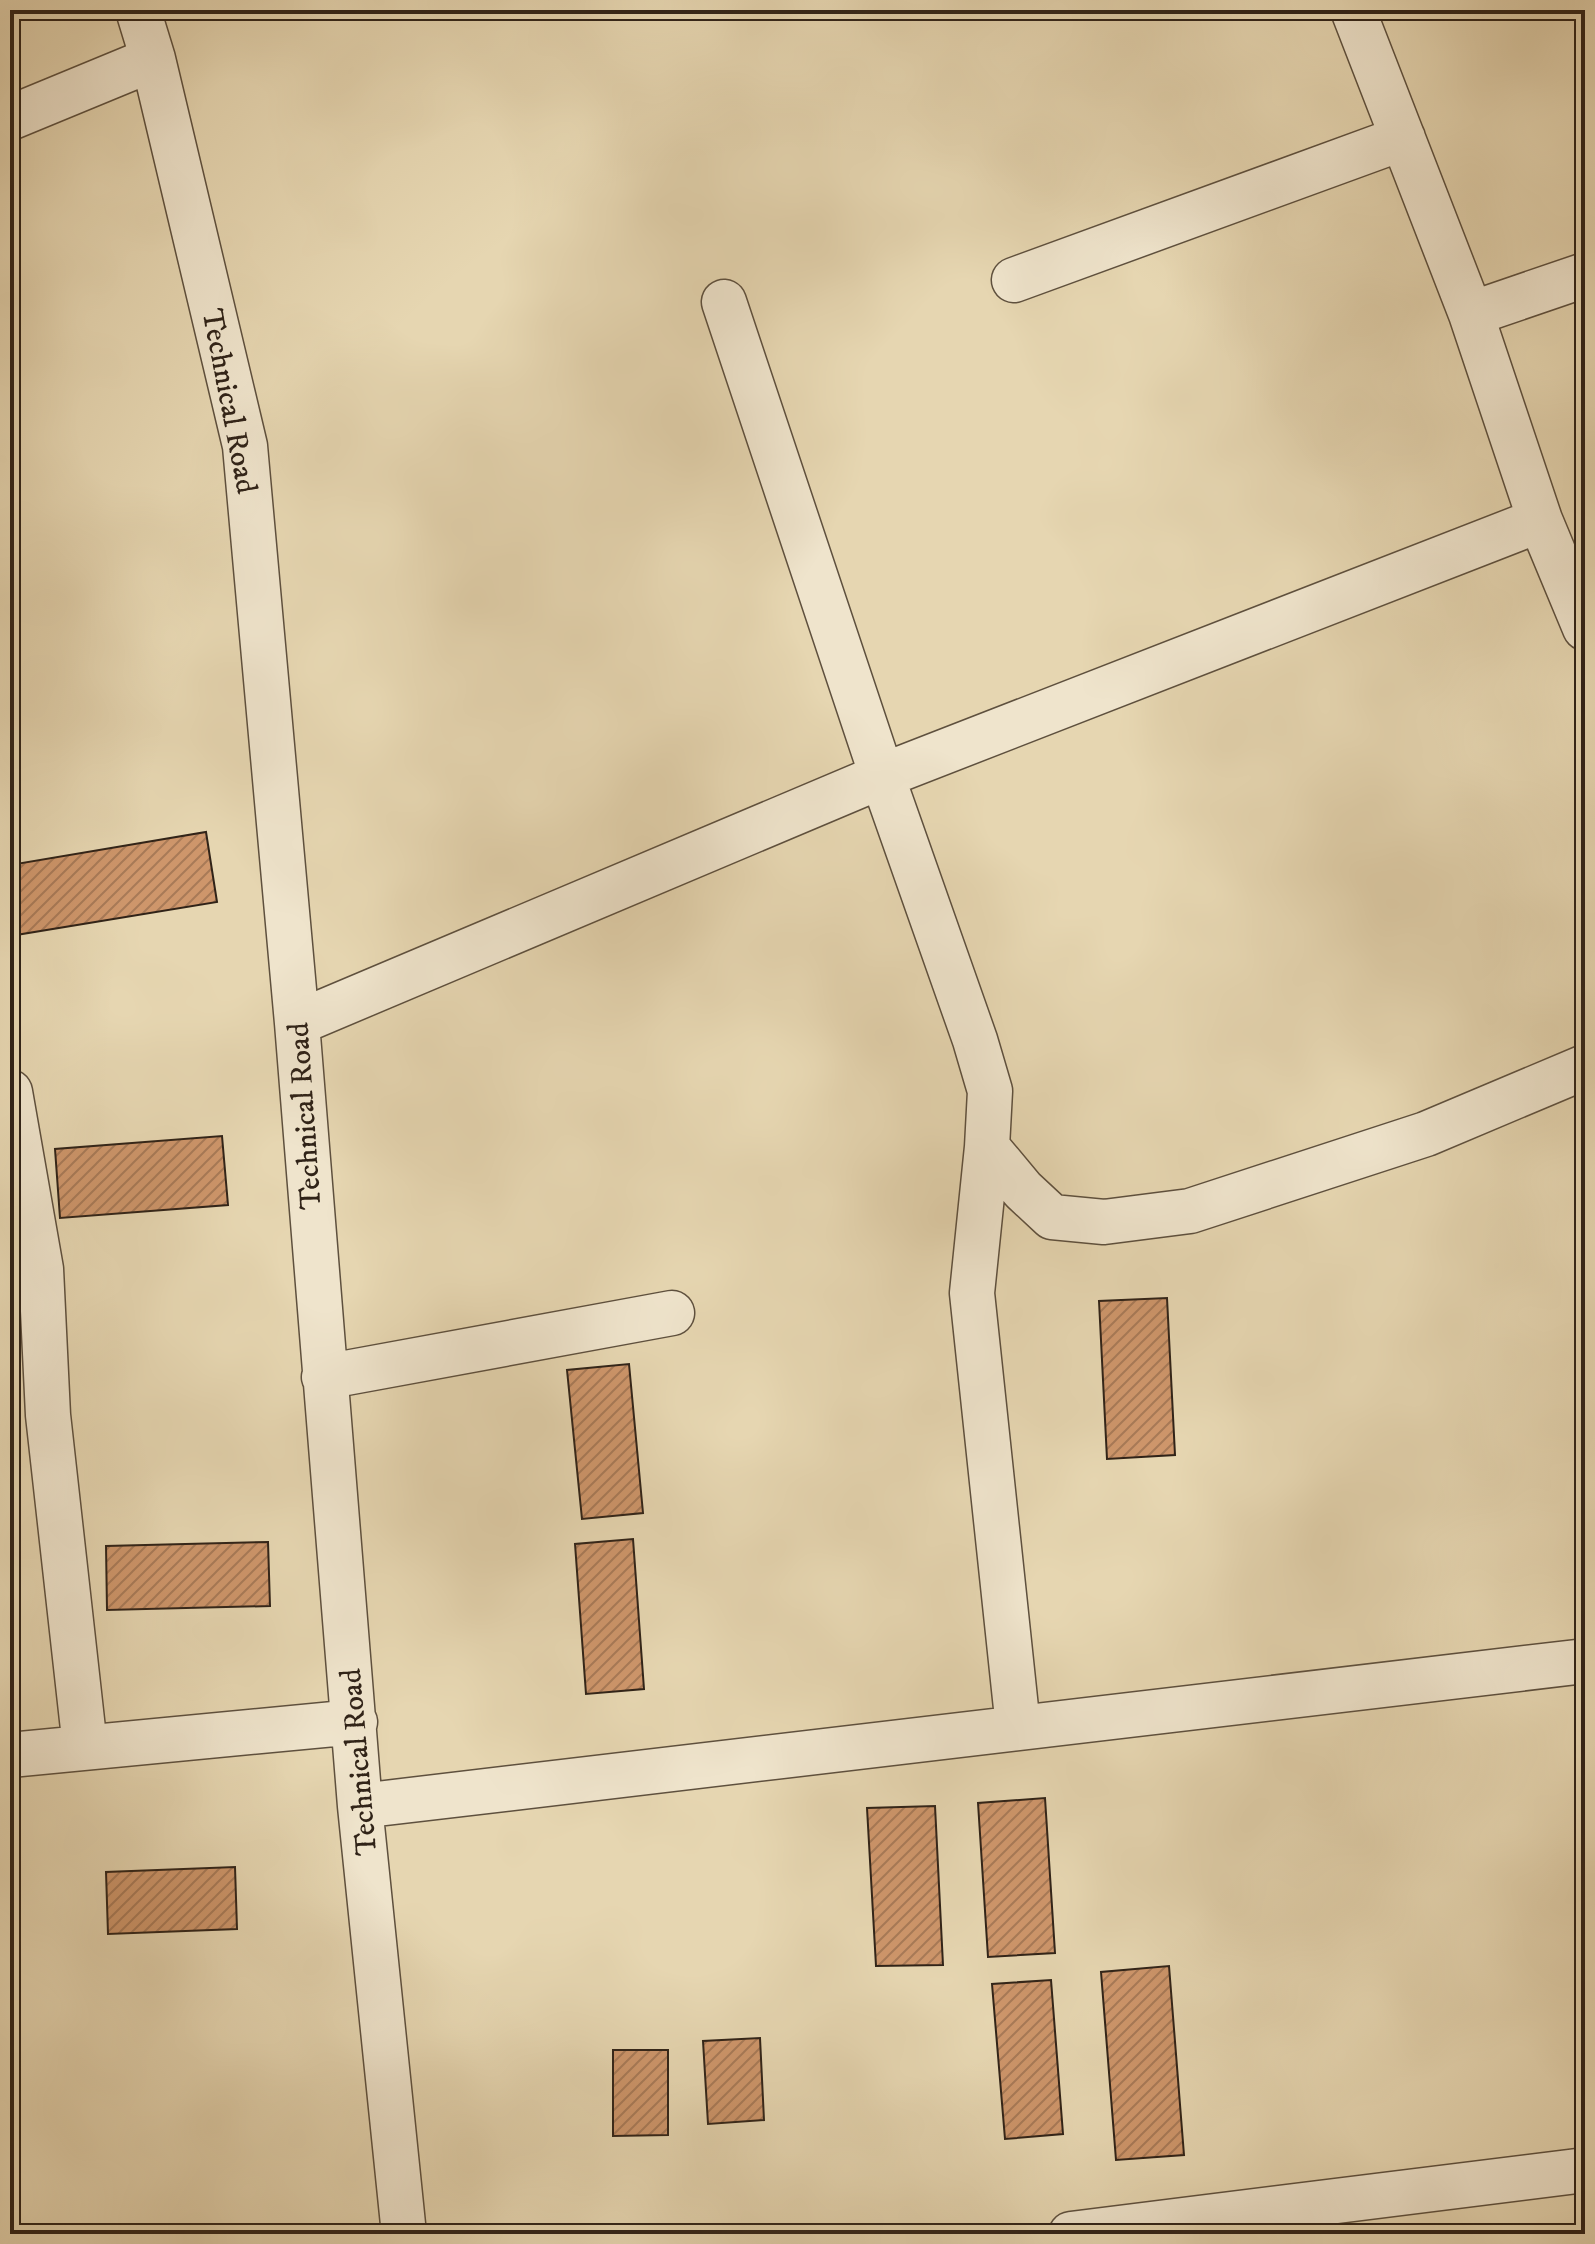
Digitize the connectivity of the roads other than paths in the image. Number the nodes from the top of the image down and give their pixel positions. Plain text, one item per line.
1 (138, 10) edge
2 (1353, 10) edge
3 (153, 59) junction
4 (10, 118) edge
5 (1403, 138) junction
6 (1585, 275) edge
7 (1014, 280) dead end
8 (724, 302) dead end
9 (1471, 314) junction
10 (1540, 520) junction
11 (1585, 628) edge
12 (882, 776) junction
13 (297, 1023) junction
14 (1585, 1067) edge
15 (10, 1092) edge
16 (987, 1147) junction
17 (672, 1313) dead end
18 (324, 1377) junction
19 (1585, 1661) edge
20 (355, 1722) junction
21 (1018, 1727) junction
22 (85, 1747) junction
23 (10, 1755) edge
24 (360, 1806) junction
25 (1585, 2170) edge
26 (404, 2234) edge
27 (1071, 2234) edge

1 - 3 street, Technical Road
2 - 5 street
3 - 4 street
3 - 13 street, Technical Road
5 - 7 street
5 - 9 street
6 - 9 street
8 - 12 street
9 - 10 street
10 - 11 street
10 - 12 street
12 - 13 street
12 - 16 street
13 - 18 street, Technical Road
14 - 16 street
15 - 22 street
16 - 21 street
17 - 18 street
18 - 20 street, Technical Road
19 - 21 street
20 - 22 street
20 - 24 street, Technical Road
21 - 24 street
22 - 23 street
24 - 26 street, Technical Road
25 - 27 street

